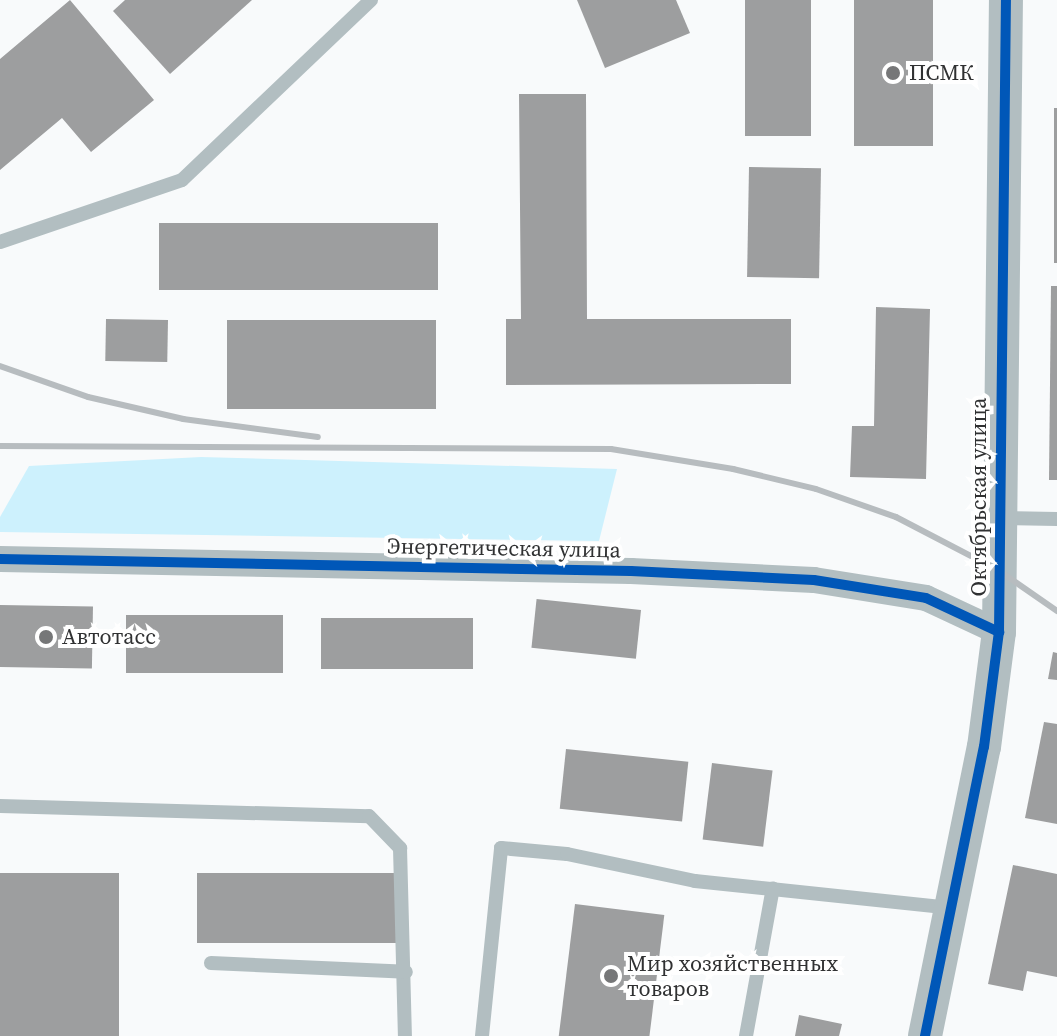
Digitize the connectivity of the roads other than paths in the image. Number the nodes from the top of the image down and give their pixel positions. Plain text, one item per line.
1 (371, 0) edge
2 (1006, 0) edge
3 (0, 242) edge
4 (997, 518) junction
5 (1057, 519) edge
6 (0, 559) edge
7 (999, 632) junction
8 (0, 806) edge
9 (773, 888) junction
10 (951, 908) junction
11 (211, 963) dead end
12 (406, 972) junction
13 (405, 1036) edge
14 (482, 1036) edge
15 (746, 1036) edge
16 (925, 1036) edge

1 - 3 lane
2 - 4 street, Октябрьская улица
4 - 5 lane
4 - 7 street, Октябрьская улица
6 - 7 street, Энергетическая улица
7 - 10 street, Октябрьская улица
8 - 12 lane
9 - 10 lane
9 - 14 lane
9 - 15 lane
10 - 16 street, Октябрьская улица
11 - 12 lane
12 - 13 lane

